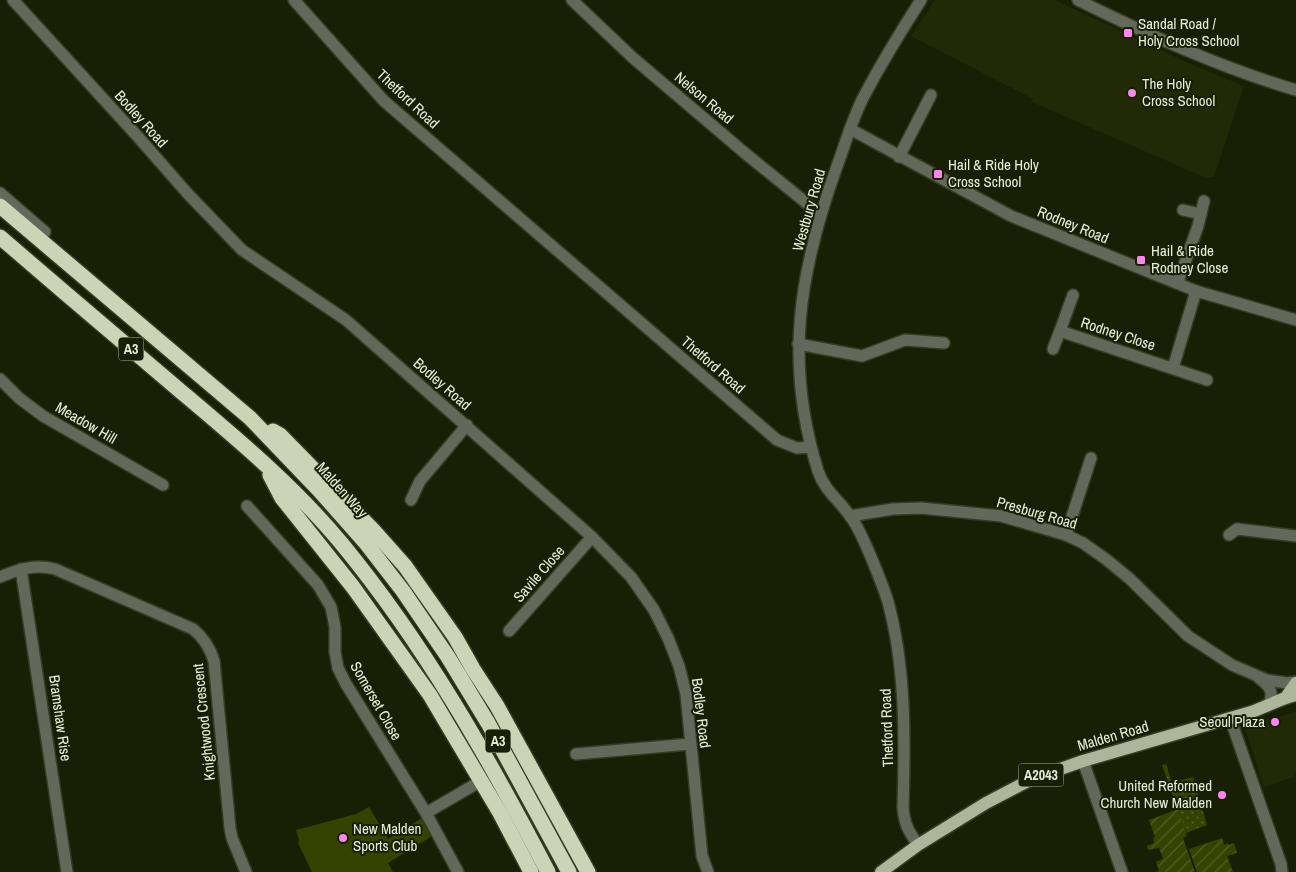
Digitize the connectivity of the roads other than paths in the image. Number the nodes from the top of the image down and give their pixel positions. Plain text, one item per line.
1 (13, 0) edge
2 (294, 0) edge
3 (572, 0) edge
4 (921, 0) edge
5 (1078, 0) edge
6 (1296, 90) edge
7 (931, 96) dead end
8 (850, 130) junction
9 (899, 157) junction
10 (0, 194) edge
11 (1204, 200) dead end
12 (0, 206) edge
13 (1183, 210) dead end
14 (820, 214) junction
15 (1201, 214) junction
16 (45, 232) dead end
17 (0, 237) edge
18 (1178, 282) junction
19 (1196, 291) junction
20 (1074, 295) dead end
21 (1296, 320) edge
22 (1060, 331) junction
23 (944, 343) dead end
24 (798, 344) junction
25 (1053, 349) dead end
26 (1174, 368) junction
27 (0, 379) edge
28 (1206, 380) dead end
29 (250, 418) junction
30 (467, 425) junction
31 (811, 446) junction
32 (1091, 458) dead end
33 (262, 460) junction
34 (163, 485) dead end
35 (411, 500) dead end
36 (247, 506) dead end
37 (850, 516) junction
38 (1066, 535) junction
39 (1229, 536) dead end
40 (1296, 536) edge
41 (592, 537) junction
42 (22, 569) junction
43 (0, 577) edge
44 (509, 631) dead end
45 (1259, 678) junction
46 (1296, 682) edge
47 (1291, 696) edge
48 (1268, 706) junction
49 (1230, 718) junction
50 (690, 744) junction
51 (576, 754) dead end
52 (1083, 761) junction
53 (481, 781) junction
54 (426, 813) junction
55 (918, 845) junction
56 (884, 871) edge
57 (67, 872) edge
58 (246, 872) edge
59 (458, 872) edge
60 (532, 872) edge
61 (548, 872) edge
62 (569, 872) edge
63 (588, 872) edge
64 (708, 872) edge
65 (1122, 872) edge
66 (1282, 872) edge

1 - 30 street, Bodley Road
2 - 31 street, Thetford Road
3 - 14 street, Nelson Road
4 - 8 street, Westbury Road
5 - 6 street
7 - 9 street
8 - 9 street, Rodney Road
8 - 14 street, Westbury Road
9 - 18 street, Rodney Road
10 - 16 street
11 - 15 street
12 - 29 highway, Malden Way / A3
13 - 15 street
14 - 24 street, Westbury Road
15 - 18 street
17 - 33 highway, A3
18 - 19 street, Rodney Road
19 - 21 street, Rodney Road
19 - 26 street
20 - 22 street, Rodney Close
22 - 25 street
22 - 26 street, Rodney Close
23 - 24 street
24 - 31 street, Westbury Road
26 - 28 street, Rodney Close
27 - 34 street, Meadow Hill
29 - 62 highway, Malden Way / A3
29 - 63 highway
30 - 35 street
30 - 41 street, Bodley Road
31 - 37 street, Thetford Road
32 - 38 street
33 - 53 highway
33 - 61 highway, A3
36 - 54 street, Somerset Close
37 - 38 street, Presburg Road
37 - 55 street, Thetford Road
38 - 45 street, Presburg Road
39 - 40 street
41 - 44 street, Savile Close
41 - 50 street, Bodley Road
42 - 43 street, Knightwood Crescent
42 - 57 street, Bramshaw Rise
42 - 58 street, Knightwood Crescent
45 - 46 street, Presburg Road
45 - 48 street
46 - 47 main road, Malden Road / A2043
47 - 48 main road, Malden Road / A2043
48 - 49 main road, Malden Road / A2043
49 - 52 main road, Malden Road / A2043
49 - 66 street
50 - 51 street
50 - 64 street, Bodley Road
52 - 55 main road, Malden Road / A2043
52 - 65 street
53 - 54 street
53 - 60 highway
54 - 59 street, Somerset Close
55 - 56 main road, Malden Road / A2043

